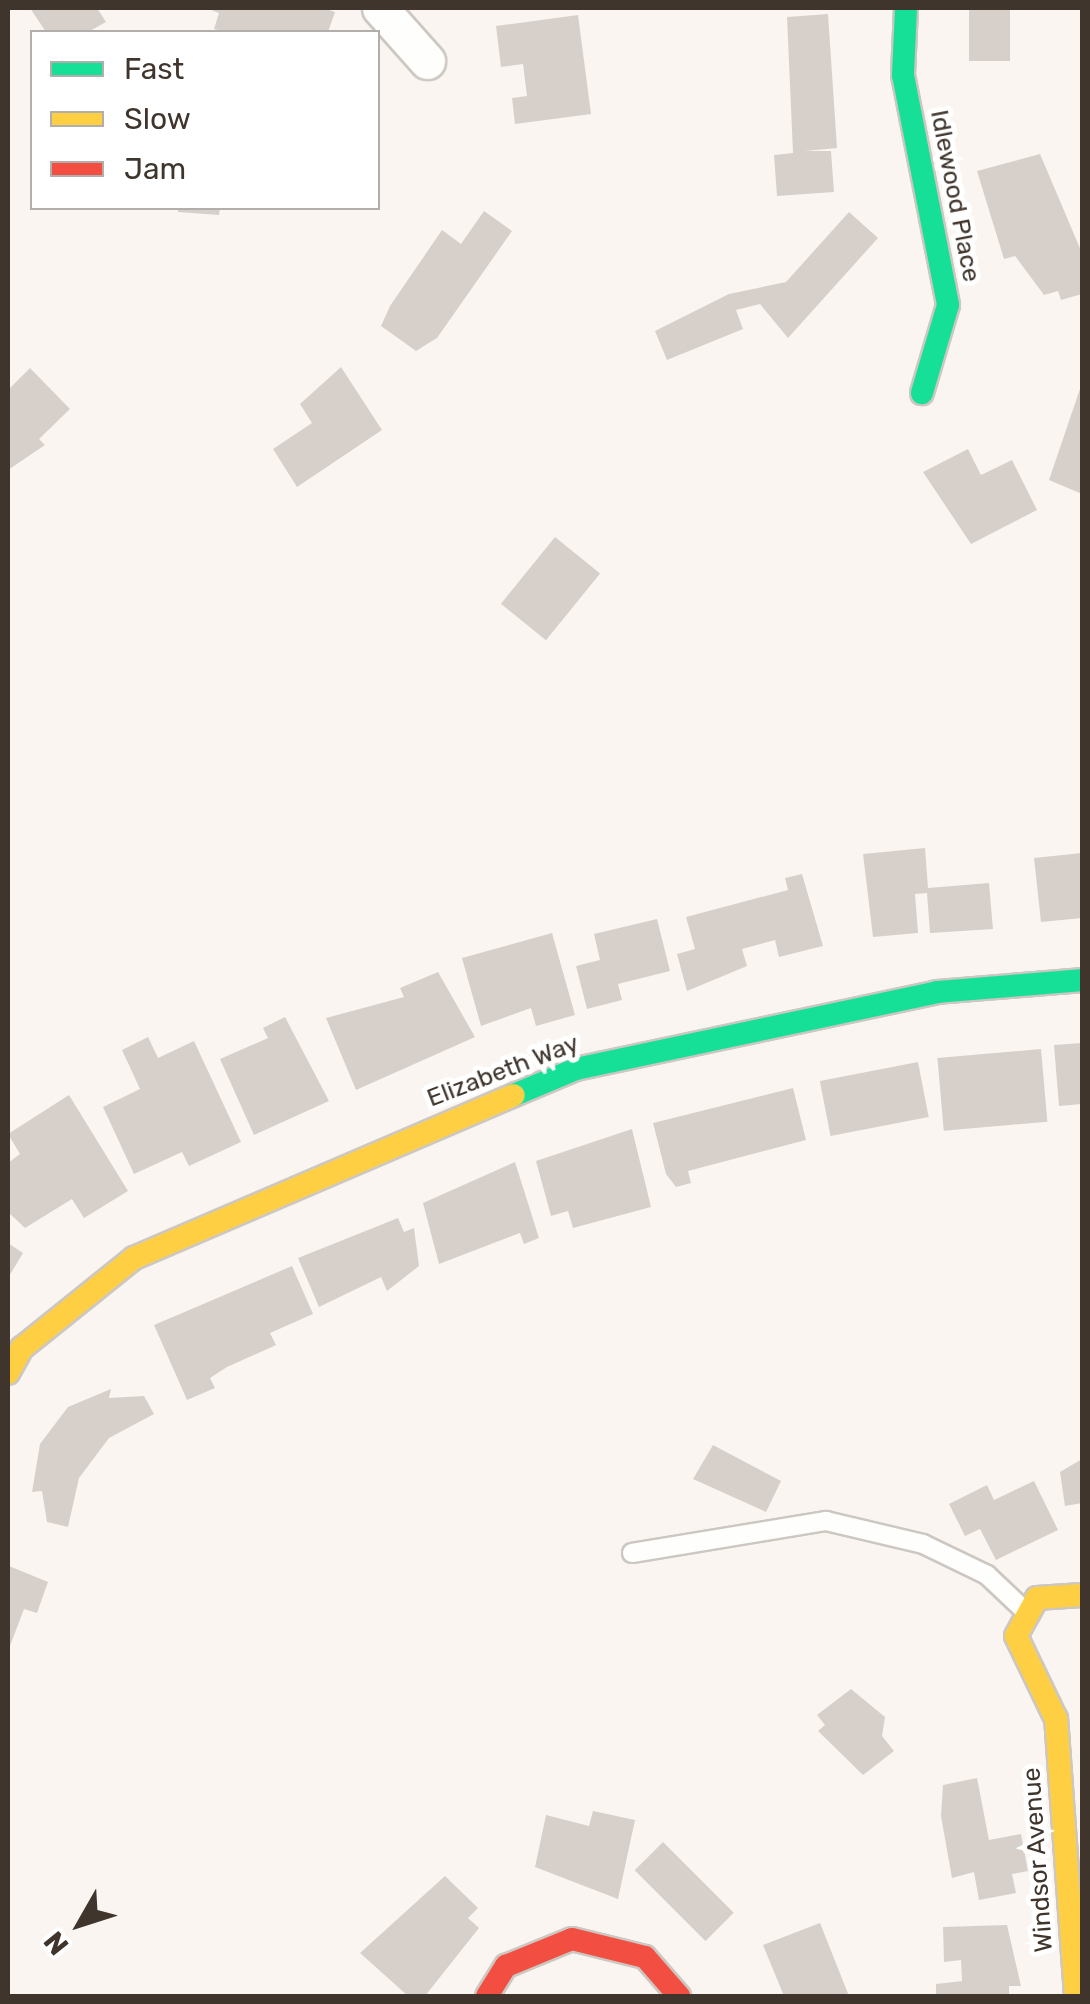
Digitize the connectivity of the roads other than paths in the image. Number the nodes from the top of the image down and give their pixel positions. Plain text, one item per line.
1 (380, 8) edge
2 (906, 8) edge
3 (428, 61) dead end
4 (922, 392) dead end
5 (1082, 980) edge
6 (8, 1373) edge
7 (632, 1553) dead end
8 (1082, 1594) edge
9 (1023, 1608) junction
10 (486, 1996) edge
11 (679, 1996) edge
12 (1076, 1996) edge

1 - 3 street
2 - 4 street, Idlewood Place
5 - 6 street, Elizabeth Way
7 - 9 lane
8 - 9 street
9 - 12 street, Windsor Avenue
10 - 11 street

